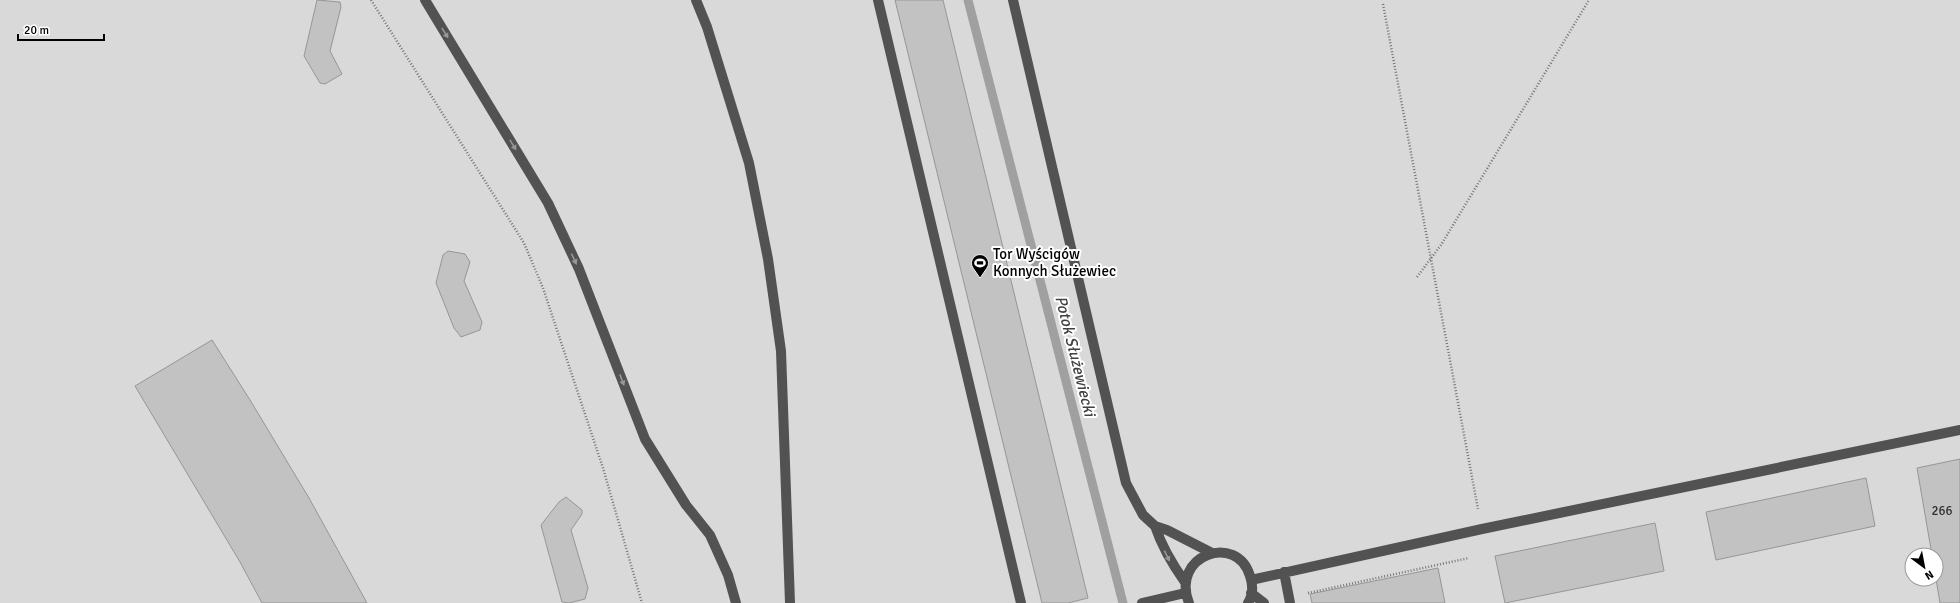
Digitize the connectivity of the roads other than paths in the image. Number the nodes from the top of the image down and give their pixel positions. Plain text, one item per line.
1 (425, 0) edge
2 (696, 0) edge
3 (878, 0) edge
4 (1013, 0) edge
5 (1960, 430) edge
6 (1155, 526) junction
7 (1212, 553) junction
8 (1284, 572) junction
9 (1251, 580) junction
10 (1185, 582) junction
11 (1185, 593) junction
12 (1250, 598) edge
13 (736, 603) edge
14 (790, 603) edge
15 (1021, 603) edge
16 (1142, 603) edge
17 (1189, 603) edge
18 (1264, 603) edge
19 (1290, 603) edge

1 -> 13 lane
2 - 14 lane
3 - 15 lane
4 - 6 lane
5 - 8 lane
6 - 7 lane
6 -> 10 lane
7 - 9 lane
7 - 10 lane
8 - 9 lane
8 - 19 lane
9 - 12 lane
10 - 11 lane
11 - 16 lane
11 - 17 lane
12 - 18 lane

